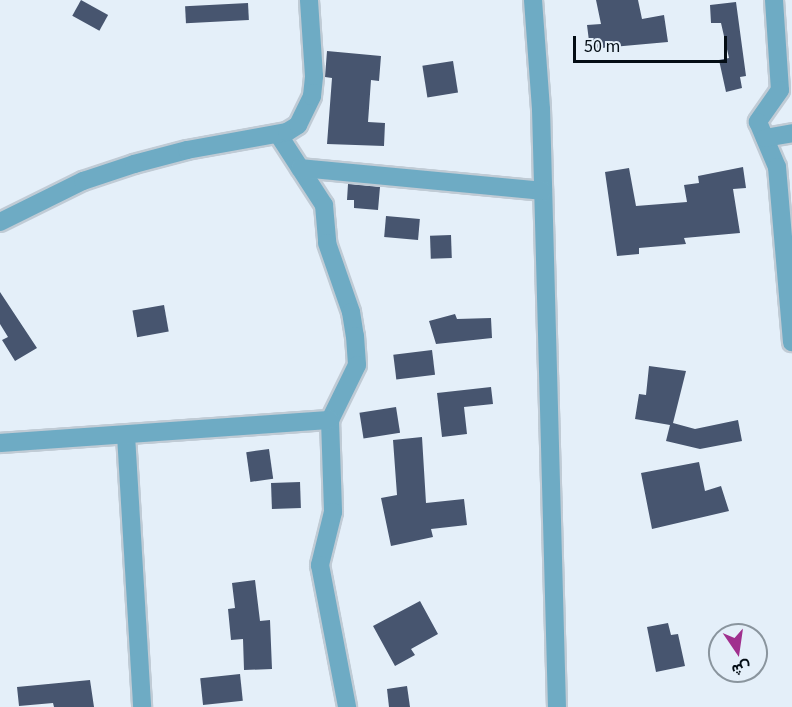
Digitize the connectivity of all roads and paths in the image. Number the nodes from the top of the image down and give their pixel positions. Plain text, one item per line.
1 (309, 0) edge
2 (533, 0) edge
3 (774, 0) edge
4 (792, 133) edge
5 (278, 134) junction
6 (765, 138) junction
7 (300, 168) junction
8 (543, 191) junction
9 (0, 222) edge
10 (791, 316) edge
11 (792, 342) edge
12 (330, 420) junction
13 (126, 435) junction
14 (0, 442) edge
15 (142, 707) edge
16 (347, 707) edge
17 (557, 707) edge

1 - 5 street
2 - 8 street
3 - 6 street
4 - 6 street
5 - 7 street
5 - 9 street
6 - 10 street
7 - 8 street
7 - 12 street
8 - 17 street
10 - 11 street
12 - 13 street
12 - 16 street
13 - 14 street
13 - 15 street

